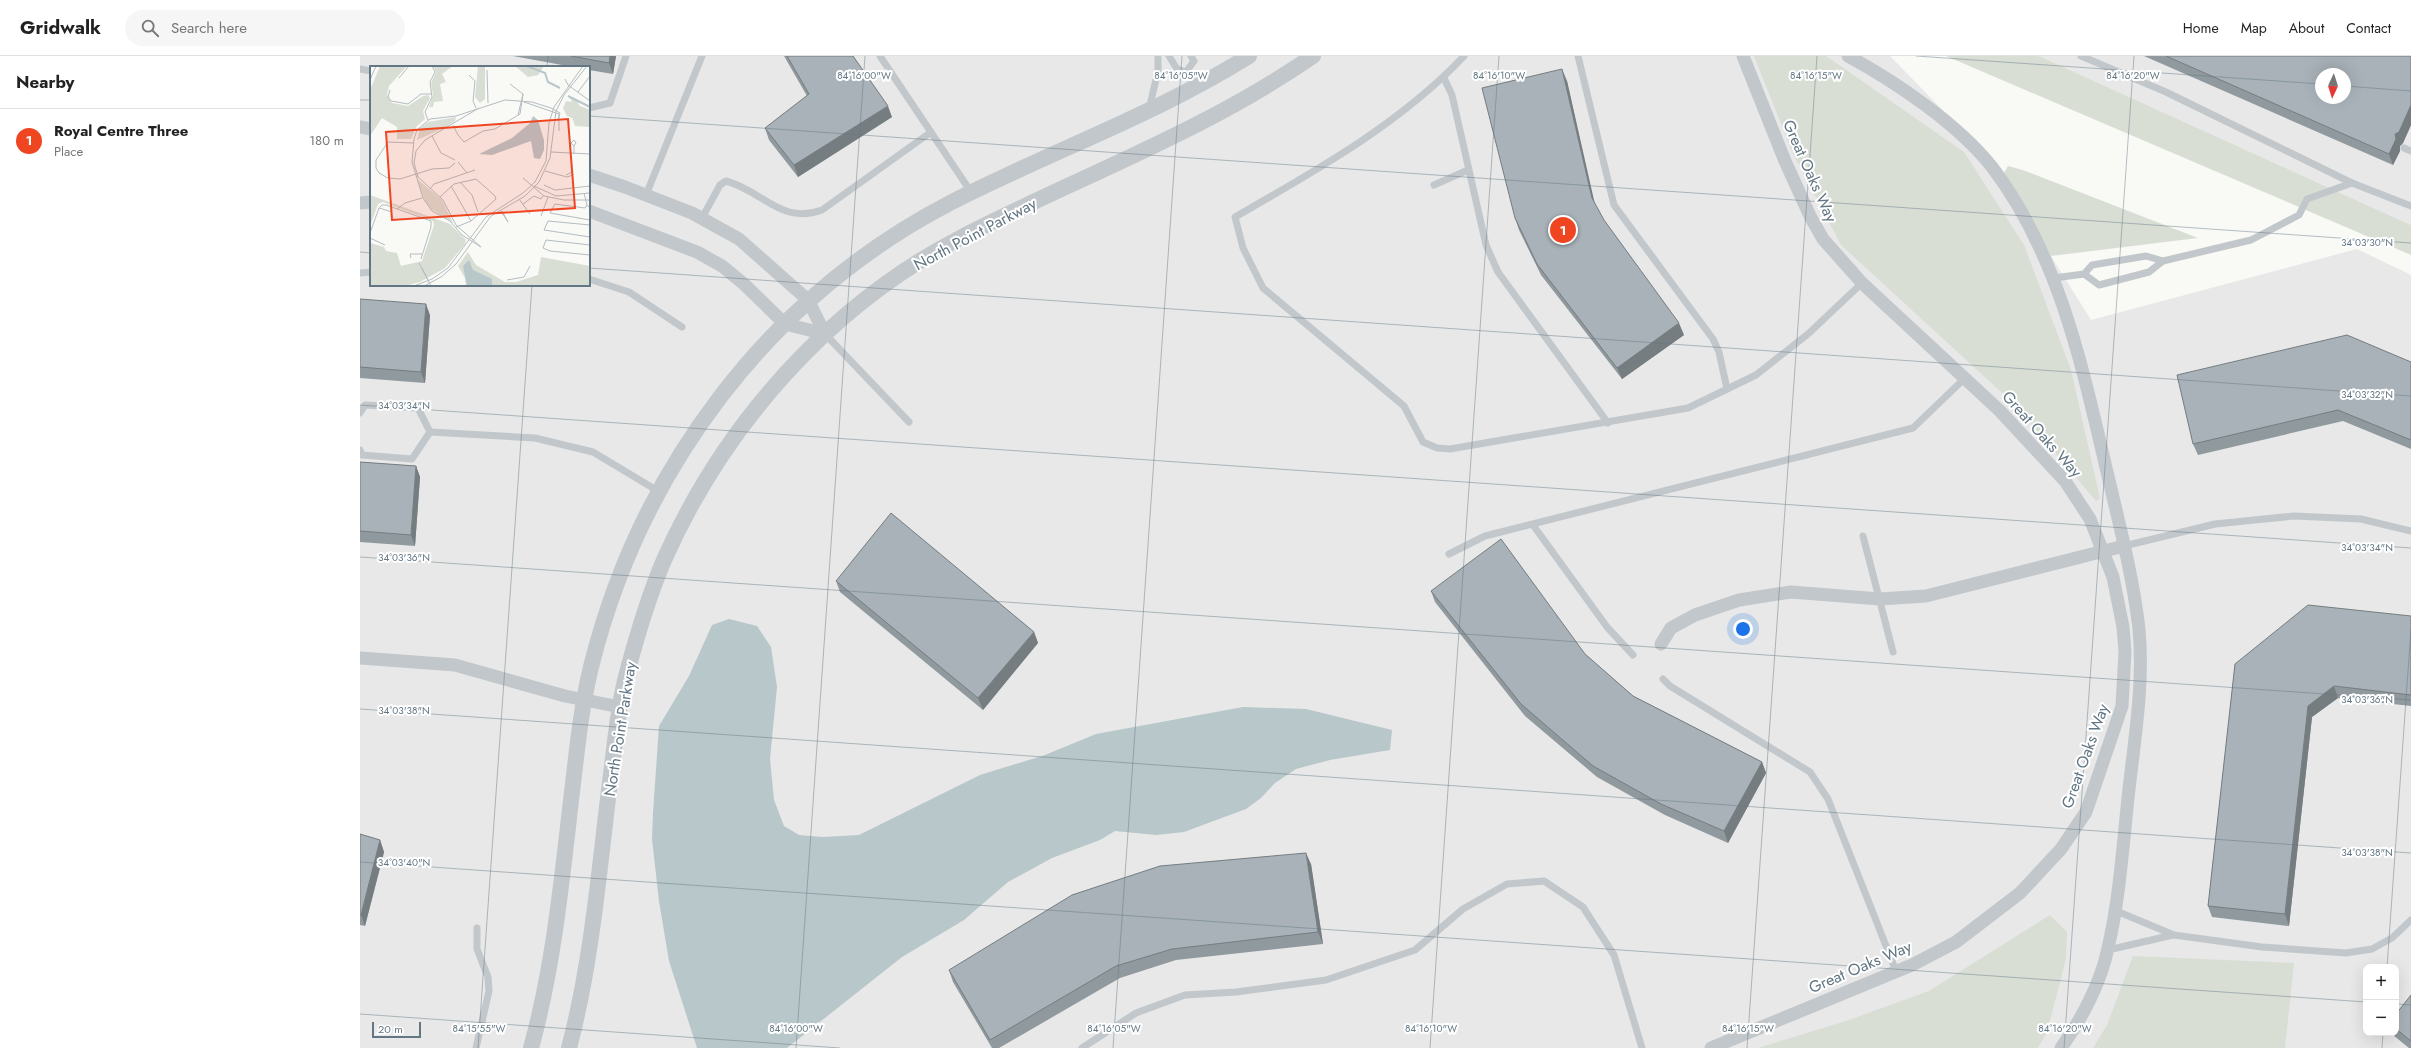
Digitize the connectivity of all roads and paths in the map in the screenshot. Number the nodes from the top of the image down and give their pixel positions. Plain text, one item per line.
1 (626, 56) edge
2 (702, 56) edge
3 (880, 56) edge
4 (1158, 56) edge
5 (1169, 56) edge
6 (1191, 56) edge
7 (1249, 56) edge
8 (1313, 56) edge
9 (1464, 56) edge
10 (1578, 56) edge
11 (1743, 56) edge
12 (1848, 56) edge
13 (2081, 56) edge
14 (360, 69) edge
15 (370, 71) edge
16 (1444, 78) junction
17 (1188, 80) junction
18 (590, 108) edge
19 (1149, 109) junction
20 (360, 127) edge
21 (370, 129) edge
22 (931, 132) junction
23 (1468, 170) junction
24 (590, 175) edge
25 (2352, 183) junction
26 (1434, 185) dead end
27 (971, 192) junction
28 (646, 195) junction
29 (370, 202) edge
30 (360, 203) edge
31 (2411, 206) edge
32 (590, 211) edge
33 (702, 218) junction
34 (2163, 261) junction
35 (370, 272) edge
36 (360, 273) edge
37 (2084, 274) junction
38 (2054, 278) junction
39 (590, 279) edge
40 (1862, 283) junction
41 (808, 300) junction
42 (785, 324) junction
43 (682, 327) dead end
44 (825, 334) junction
45 (1965, 378) junction
46 (1727, 390) junction
47 (360, 413) edge
48 (909, 422) dead end
49 (1608, 423) junction
50 (430, 432) junction
51 (360, 450) edge
52 (658, 491) junction
53 (1534, 525) junction
54 (2411, 531) edge
55 (1863, 536) dead end
56 (2124, 546) junction
57 (2104, 550) junction
58 (1449, 554) dead end
59 (1880, 598) junction
60 (1662, 644) dead end
61 (1893, 652) dead end
62 (1633, 655) dead end
63 (360, 658) edge
64 (1663, 679) dead end
65 (584, 700) junction
66 (620, 707) junction
67 (2114, 910) junction
68 (2411, 920) edge
69 (477, 928) dead end
70 (2174, 935) junction
71 (2108, 950) junction
72 (1896, 971) junction
73 (476, 1048) edge
74 (532, 1048) edge
75 (570, 1048) edge
76 (1082, 1048) edge
77 (1642, 1048) edge
78 (1711, 1048) edge
79 (2060, 1048) edge

1 - 18 lane
2 - 28 lane
3 - 22 lane
4 - 19 lane
5 - 17 lane
6 - 17 lane
7 - 17 street
8 - 44 street, North Point Parkway
9 - 16 lane
10 - 46 lane
11 - 40 street, Great Oaks Way
12 - 38 street, Great Oaks Way
13 - 25 lane
14 - 15 lane
16 - 23 lane
16 - 49 lane
17 - 19 street
19 - 27 street
20 - 21 street
22 - 27 lane
22 - 33 lane
23 - 26 lane
23 - 49 lane
24 - 28 street
25 - 31 lane
25 - 34 lane
27 - 41 street
28 - 33 street
29 - 30 street
32 - 42 street
33 - 41 street
34 - 37 lane
34 - 37 lane
35 - 36 lane
37 - 38 lane
38 - 56 street, Great Oaks Way
39 - 43 lane
40 - 45 street, Great Oaks Way
40 - 46 lane
41 - 42 street
41 - 44 street
42 - 44 street
42 - 52 street
44 - 48 lane
44 - 66 street, North Point Parkway
45 - 53 lane
45 - 57 street, Great Oaks Way
46 - 49 lane
47 - 50 lane
50 - 51 lane
50 - 52 lane
52 - 65 street
53 - 58 lane
53 - 62 lane
54 - 56 lane
55 - 59 lane
56 - 57 street
56 - 67 street, Great Oaks Way
57 - 59 street
57 - 72 street, Great Oaks Way
59 - 60 street
59 - 61 lane
63 - 65 street
64 - 72 lane
65 - 66 street
65 - 74 street
66 - 75 street, North Point Parkway
67 - 70 lane
67 - 71 street, Great Oaks Way
68 - 70 lane
69 - 73 lane
70 - 71 lane
71 - 79 street, Great Oaks Way
72 - 78 street, Great Oaks Way
76 - 77 lane

